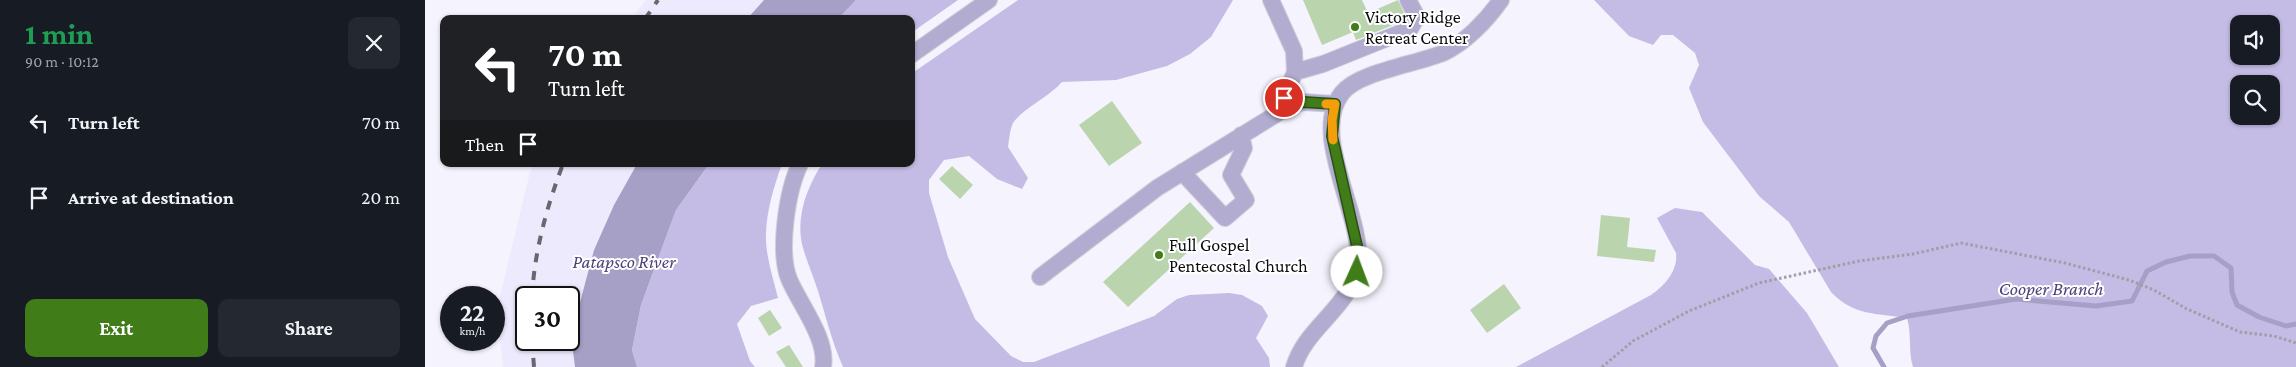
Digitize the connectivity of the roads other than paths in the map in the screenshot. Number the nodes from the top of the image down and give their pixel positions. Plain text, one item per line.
1 (989, 0) edge
2 (1271, 0) edge
3 (1408, 0) edge
4 (1501, 0) edge
5 (915, 52) edge
6 (1295, 72) junction
7 (1335, 104) junction
8 (1291, 105) junction
9 (1241, 135) junction
10 (798, 167) edge
11 (1182, 172) junction
12 (1040, 277) dead end
13 (823, 367) edge
14 (1294, 367) edge

1 - 5 street
2 - 6 street
3 - 6 street
4 - 7 street
6 - 8 street
7 - 8 street
7 - 14 street
8 - 9 street
9 - 11 street
9 - 11 street
10 - 13 street
11 - 12 street

